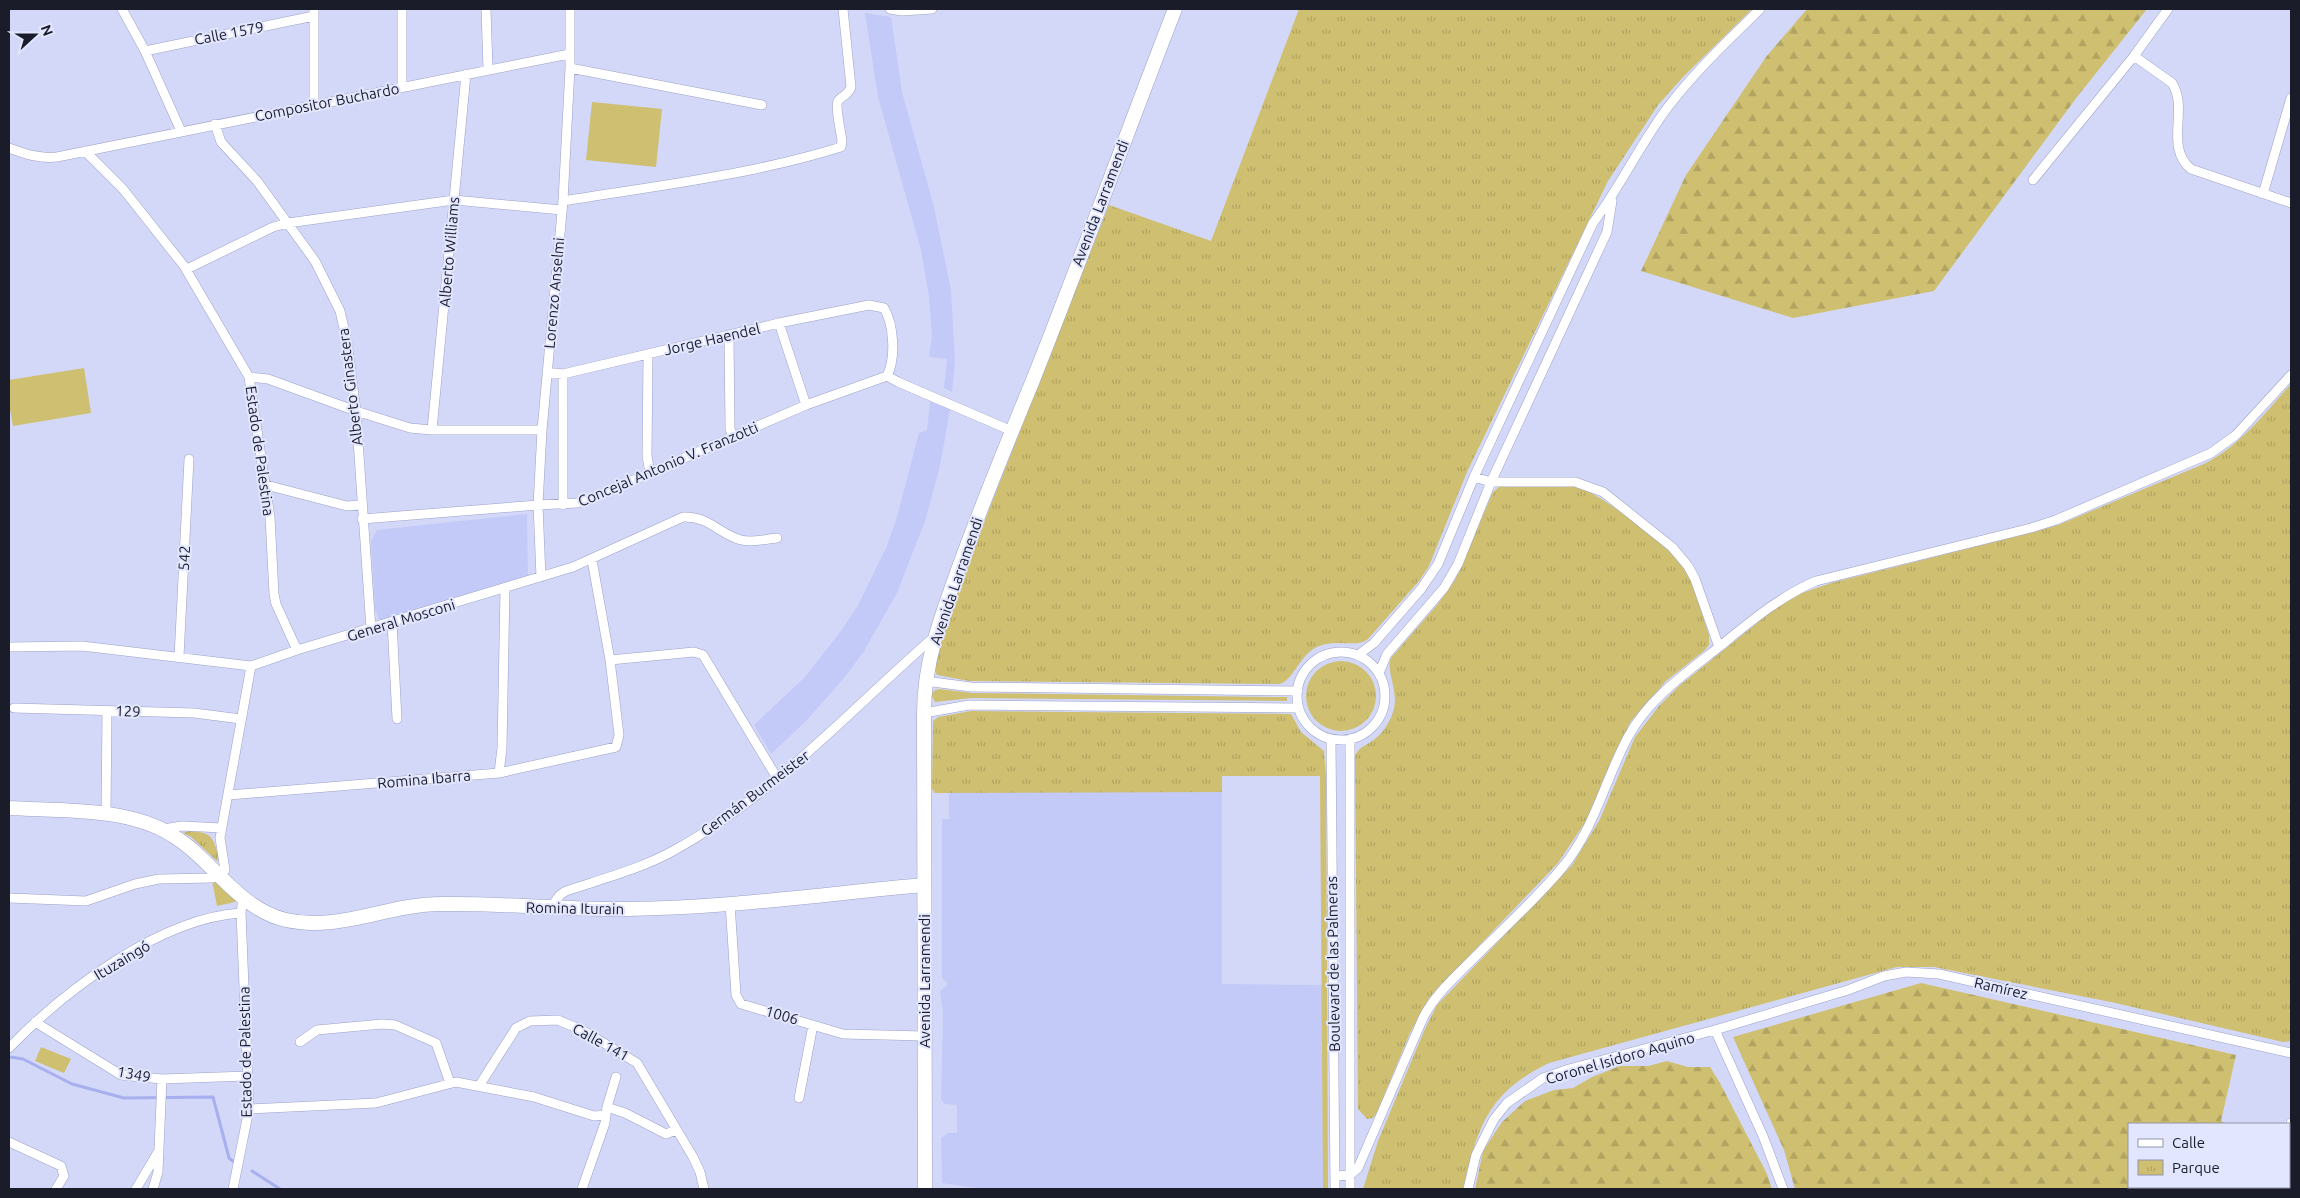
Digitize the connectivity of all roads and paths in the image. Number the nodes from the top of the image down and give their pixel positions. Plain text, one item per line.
1 (122, 9) edge
2 (402, 9) edge
3 (486, 9) edge
4 (570, 9) edge
5 (843, 9) edge
6 (890, 9) edge
7 (932, 9) edge
8 (1175, 9) edge
9 (1760, 9) edge
10 (2168, 9) edge
11 (314, 12) edge
12 (145, 51) junction
13 (569, 54) junction
14 (2134, 56) junction
15 (570, 68) junction
16 (488, 69) junction
17 (466, 74) junction
18 (402, 87) junction
19 (2291, 98) edge
20 (314, 104) junction
21 (762, 105) dead end
22 (215, 124) junction
23 (181, 131) junction
24 (9, 148) edge
25 (85, 151) junction
26 (2033, 180) dead end
27 (2263, 194) junction
28 (1612, 198) junction
29 (454, 200) junction
30 (2291, 203) edge
31 (562, 206) junction
32 (288, 223) junction
33 (187, 269) junction
34 (779, 323) junction
35 (729, 335) junction
36 (648, 354) junction
37 (547, 372) junction
38 (563, 374) junction
39 (2291, 375) edge
40 (887, 376) junction
41 (249, 377) junction
42 (806, 405) junction
43 (356, 411) junction
44 (432, 430) junction
45 (542, 430) junction
46 (1012, 430) junction
47 (732, 437) junction
48 (189, 459) dead end
49 (650, 473) junction
50 (1474, 477) junction
51 (1491, 482) junction
52 (266, 485) junction
53 (538, 505) junction
54 (563, 505) junction
55 (361, 506) junction
56 (362, 519) junction
57 (777, 538) dead end
58 (592, 560) junction
59 (541, 577) junction
60 (505, 589) junction
61 (392, 622) junction
62 (371, 629) junction
63 (934, 637) junction
64 (1719, 647) junction
65 (9, 648) edge
66 (297, 650) junction
67 (1358, 655) junction
68 (179, 657) junction
69 (610, 660) junction
70 (251, 666) junction
71 (1379, 673) junction
72 (925, 681) junction
73 (1298, 690) junction
74 (14, 708) dead end
75 (1299, 708) junction
76 (107, 711) junction
77 (924, 712) junction
78 (241, 719) junction
79 (397, 719) dead end
80 (1331, 738) junction
81 (1350, 739) junction
82 (499, 773) junction
83 (777, 778) junction
84 (229, 795) junction
85 (9, 808) edge
86 (106, 814) junction
87 (222, 828) junction
88 (163, 829) junction
89 (220, 875) junction
90 (923, 885) junction
91 (240, 895) junction
92 (9, 898) edge
93 (730, 903) junction
94 (550, 908) junction
95 (241, 913) junction
96 (35, 1022) junction
97 (813, 1025) junction
98 (1715, 1030) junction
99 (924, 1036) junction
100 (300, 1042) dead end
101 (9, 1048) edge
102 (2291, 1053) edge
103 (247, 1076) junction
104 (616, 1077) dead end
105 (162, 1079) junction
106 (450, 1083) junction
107 (479, 1086) junction
108 (799, 1098) dead end
109 (249, 1109) junction
110 (606, 1111) junction
111 (676, 1130) junction
112 (9, 1142) edge
113 (158, 1152) junction
114 (1350, 1175) junction
115 (1335, 1176) junction
116 (56, 1189) edge
117 (136, 1189) edge
118 (153, 1189) edge
119 (233, 1189) edge
120 (582, 1189) edge
121 (704, 1189) edge
122 (925, 1189) edge
123 (1335, 1189) edge
124 (1350, 1189) edge
125 (1468, 1189) edge
126 (1782, 1189) edge

1 - 12 street
2 - 18 street
3 - 16 street
4 - 13 street, Lorenzo Anselmi
5 - 31 street
6 - 7 street
8 - 46 main road, Avenida Larramendi
9 - 28 street
10 - 14 street
11 - 12 street, Calle 1579
11 - 20 street
12 - 23 street
13 - 15 street, Lorenzo Anselmi
13 - 16 street, Compositor Buchardo
14 - 26 street
14 - 27 street
15 - 21 street
15 - 31 street, Lorenzo Anselmi
16 - 17 street, Compositor Buchardo
17 - 18 street, Compositor Buchardo
17 - 29 street, Alberto Williams
18 - 20 street, Compositor Buchardo
19 - 27 street
20 - 22 street, Compositor Buchardo
22 - 23 street, Compositor Buchardo
22 - 32 street, Alberto Ginastera
23 - 25 street, Compositor Buchardo
24 - 25 street, Compositor Buchardo
25 - 33 street, Estado de Palestina
27 - 30 street
28 - 50 street
28 - 51 street
29 - 31 street
29 - 32 street
29 - 44 street, Alberto Williams
31 - 37 street, Lorenzo Anselmi
32 - 33 street
32 - 43 street, Alberto Ginastera
33 - 41 street, Estado de Palestina
34 - 35 street, Jorge Haendel
34 - 40 street, Jorge Haendel
34 - 42 street
35 - 36 street, Jorge Haendel
35 - 47 street
36 - 38 street, Jorge Haendel
36 - 49 street
37 - 38 street, Jorge Haendel
37 - 45 street, Lorenzo Anselmi
38 - 54 street
39 - 64 street
40 - 42 street, Concejal Antonio V. Franzotti
40 - 46 street
41 - 43 street
41 - 52 street, Estado de Palestina
42 - 47 street, Concejal Antonio V. Franzotti
43 - 44 street
43 - 55 street, Alberto Ginastera
44 - 45 street
45 - 53 street, Lorenzo Anselmi
46 - 63 main road, Avenida Larramendi
47 - 49 street, Concejal Antonio V. Franzotti
48 - 68 street, 542
49 - 54 street, Concejal Antonio V. Franzotti
50 - 51 street
50 - 67 street
51 - 64 street
51 - 71 street
52 - 55 street
52 - 66 street, Estado de Palestina
53 - 54 street, Concejal Antonio V. Franzotti
53 - 56 street, Concejal Antonio V. Franzotti
53 - 59 street, Lorenzo Anselmi
55 - 56 street, Alberto Ginastera
56 - 62 street, Alberto Ginastera
57 - 58 street, General Mosconi
58 - 59 street, General Mosconi
58 - 69 street
59 - 60 street, General Mosconi
60 - 61 street, General Mosconi
60 - 82 street
61 - 62 street, General Mosconi
61 - 79 street
62 - 66 street, General Mosconi
63 - 72 main road, Avenida Larramendi
63 - 83 street, Germán Burmeister
64 - 114 street
65 - 68 street, General Mosconi
66 - 70 street, General Mosconi
67 - 71 street
67 - 73 street
68 - 70 street, General Mosconi
69 - 82 street, Romina Ibarra
69 - 83 street
70 - 78 street
71 - 81 street
72 - 73 street
72 - 77 main road, Avenida Larramendi
73 - 75 street
74 - 76 street, 129
75 - 77 street
75 - 80 street
76 - 78 street, 129
76 - 86 street
77 - 90 main road, Avenida Larramendi
78 - 84 street
80 - 81 street
80 - 115 street, Boulevard de las Palmeras
81 - 114 street, Boulevard de las Palmeras
82 - 84 street, Romina Ibarra
83 - 94 street, Germán Burmeister
84 - 87 street
85 - 86 main road, Romina Iturain
86 - 88 main road, Romina Iturain
87 - 88 street
87 - 89 street
88 - 89 main road, Romina Iturain
89 - 91 main road, Romina Iturain
89 - 92 street
90 - 93 main road, Romina Iturain
90 - 99 main road, Avenida Larramendi
91 - 94 main road, Romina Iturain
91 - 95 street
93 - 94 main road, Romina Iturain
93 - 97 street, 1006
95 - 96 street, Ituzaingó
95 - 103 street, Estado de Palestina
96 - 101 street, Ituzaingó
96 - 105 street, 1349
97 - 99 street, 1006
97 - 108 street
98 - 102 street, Ramírez
98 - 125 street, Coronel Isidoro Aquino
98 - 126 street
99 - 122 main road, Avenida Larramendi
100 - 106 street
103 - 105 street, 1349
103 - 109 street, Estado de Palestina
104 - 110 street
105 - 113 street
106 - 107 street
106 - 109 street
107 - 110 street
107 - 111 street, Calle 141
109 - 119 street, Estado de Palestina
110 - 111 street
110 - 120 street
111 - 121 street, Calle 141
112 - 116 street
113 - 117 street
113 - 118 street
114 - 115 street
114 - 124 street, Boulevard de las Palmeras
115 - 123 street, Boulevard de las Palmeras

